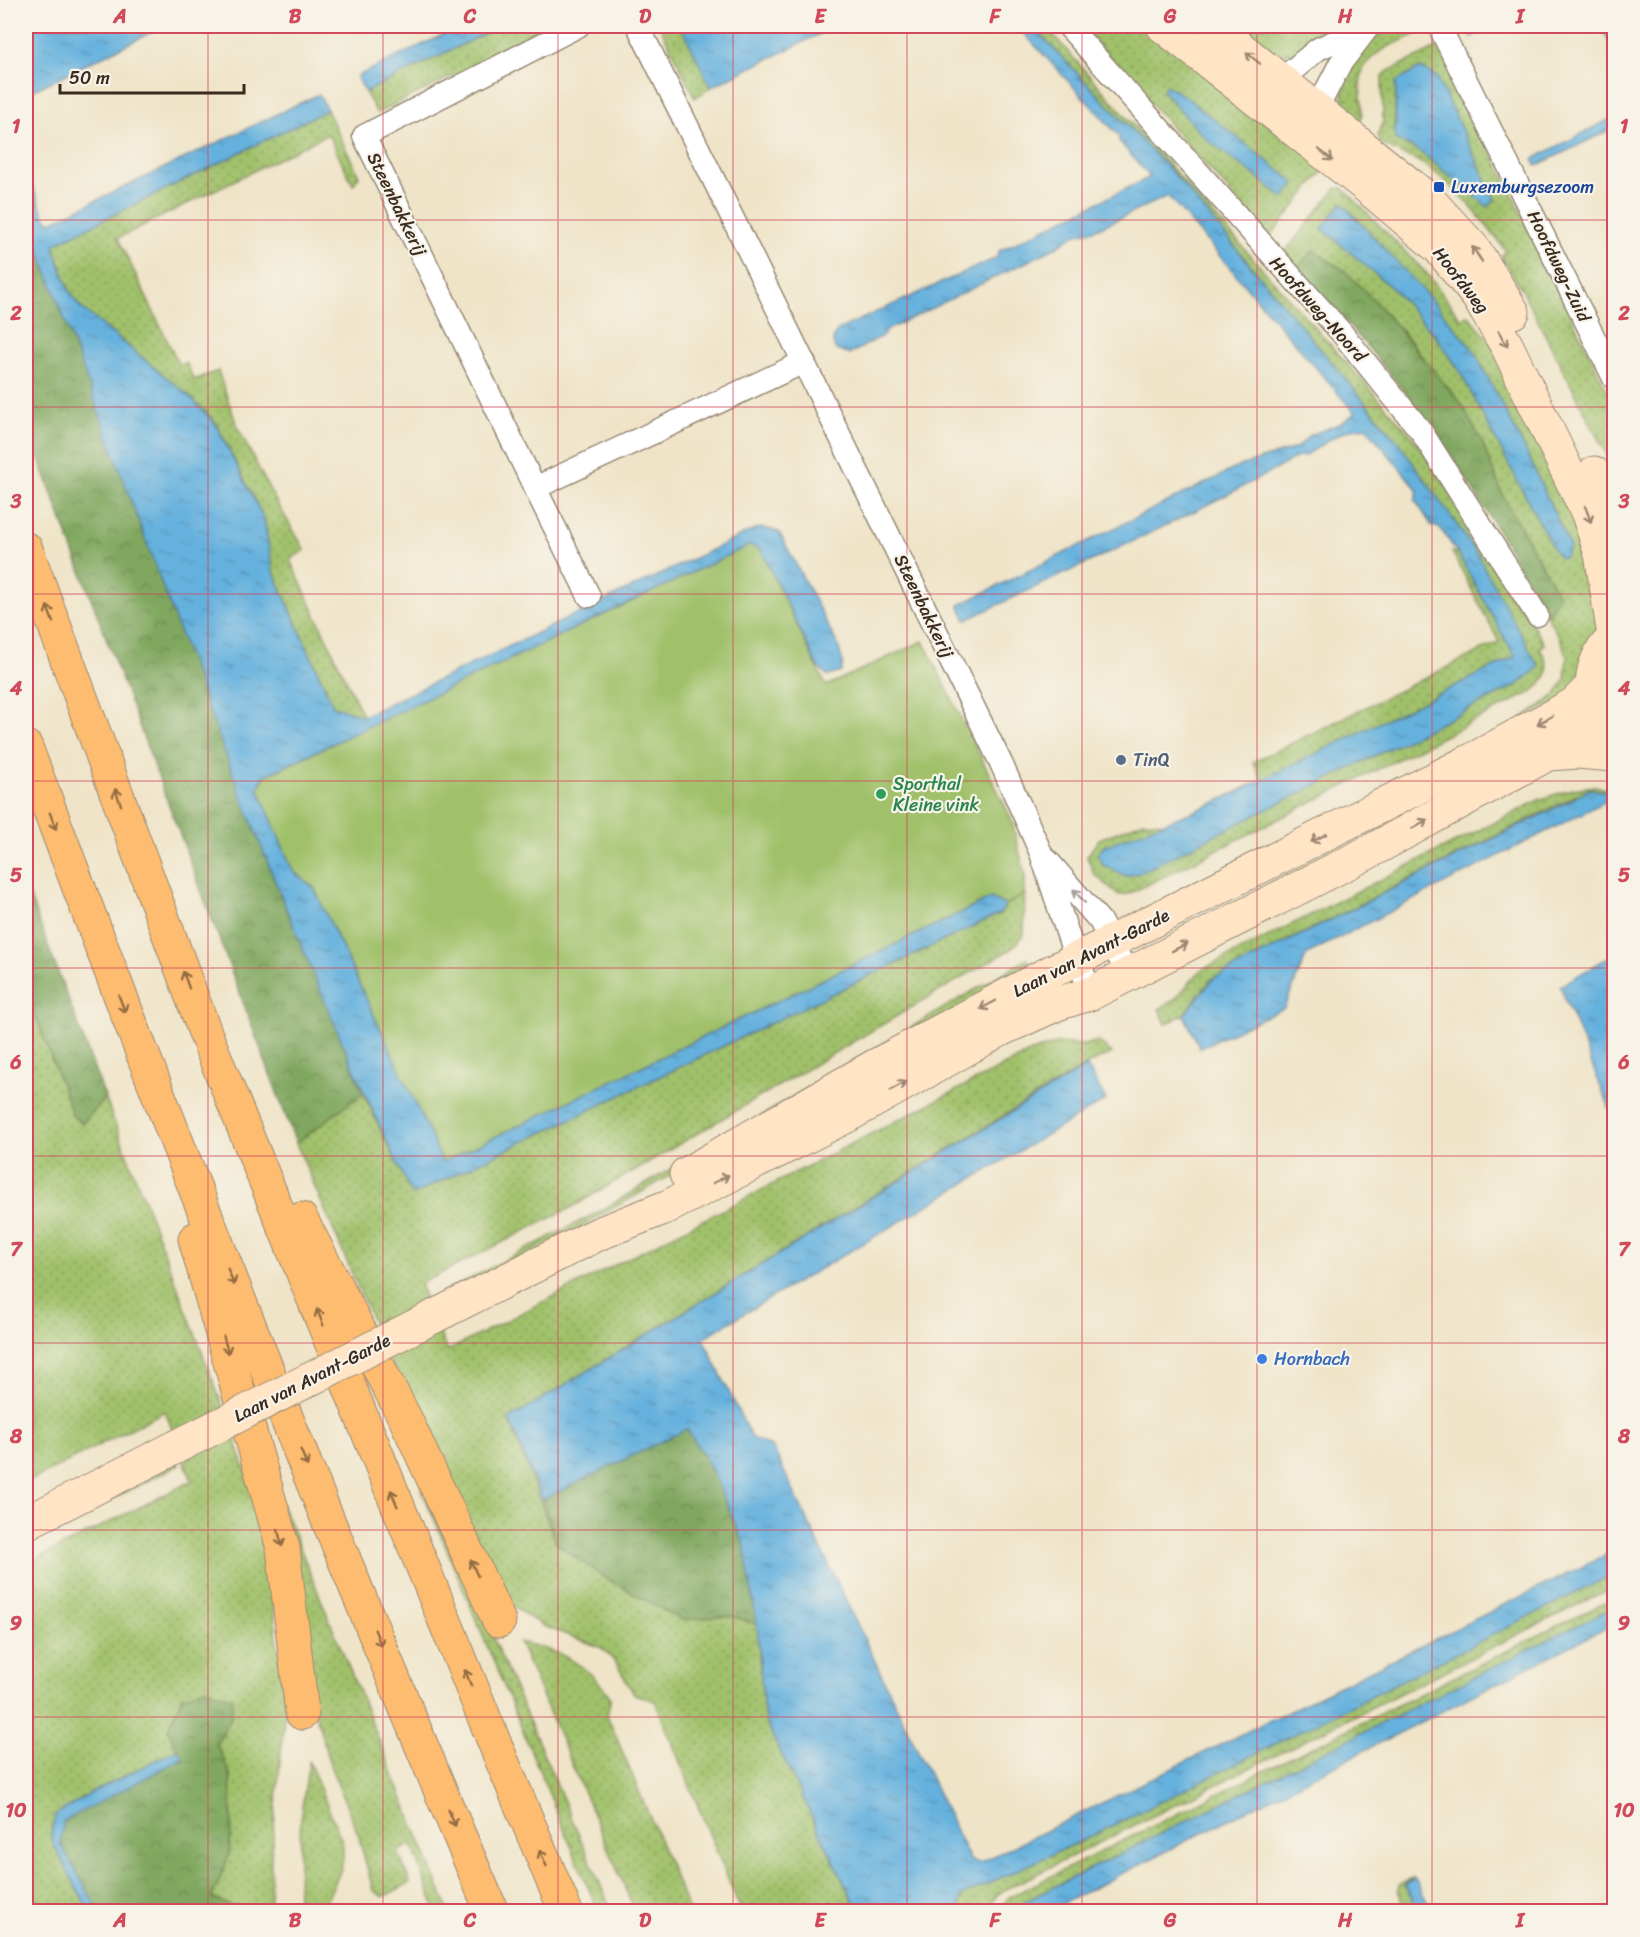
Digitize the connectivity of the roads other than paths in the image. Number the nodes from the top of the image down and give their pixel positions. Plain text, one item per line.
1 (578, 26) edge
2 (638, 26) edge
3 (1068, 26) edge
4 (1163, 26) edge
5 (1213, 26) edge
6 (1369, 26) edge
7 (1439, 26) edge
8 (1281, 80) junction
9 (1317, 109) junction
10 (1280, 118) junction
11 (804, 362) junction
12 (1614, 378) edge
13 (1604, 478) edge
14 (535, 488) junction
15 (1614, 519) edge
16 (26, 549) edge
17 (589, 596) dead end
18 (1537, 615) dead end
19 (1614, 637) edge
20 (1592, 686) junction
21 (1612, 725) edge
22 (26, 747) edge
23 (1548, 754) junction
24 (1614, 755) edge
25 (1041, 853) junction
26 (1110, 942) junction
27 (1077, 958) junction
28 (1128, 974) junction
29 (1092, 993) junction
30 (206, 1035) junction
31 (146, 1067) junction
32 (598, 1234) junction
33 (26, 1523) edge
34 (499, 1621) dead end
35 (302, 1713) dead end
36 (492, 1911) edge
37 (567, 1911) edge

1 - 14 street, Steenbakkerij
2 - 11 street, Steenbakkerij
3 - 18 street, Hoofdweg-Noord
4 - 10 main road, Hoofdweg
8 -> 5 main road, Hoofdweg
6 - 8 street
6 - 9 street
7 - 12 street, Hoofdweg-Zuid
8 - 9 main road, Hoofdweg
8 - 10 street
9 - 10 street
13 -> 9 main road, Hoofdweg
10 -> 19 main road, Hoofdweg
11 - 14 street
11 - 25 street, Steenbakkerij
13 - 15 main road, Hoofdweg
14 - 17 street, Steenbakkerij
30 -> 16 highway
19 - 20 main road
20 - 21 main road
20 -> 26 main road, Laan van Avant-Garde
21 - 23 main road, Laan van Avant-Garde
22 -> 31 highway
23 - 24 main road
28 -> 23 main road, Laan van Avant-Garde
26 -> 25 street, Steenbakkerij
25 - 27 street, Steenbakkerij
26 - 27 main road, Laan van Avant-Garde
26 - 28 street, Steenbakkerij
27 - 29 street, Steenbakkerij
27 -> 32 main road, Laan van Avant-Garde
28 - 29 main road, Laan van Avant-Garde
32 -> 29 main road, Laan van Avant-Garde
34 -> 30 highway
37 -> 30 highway
31 -> 35 highway
31 -> 36 highway
32 - 33 main road, Laan van Avant-Garde, bridge

